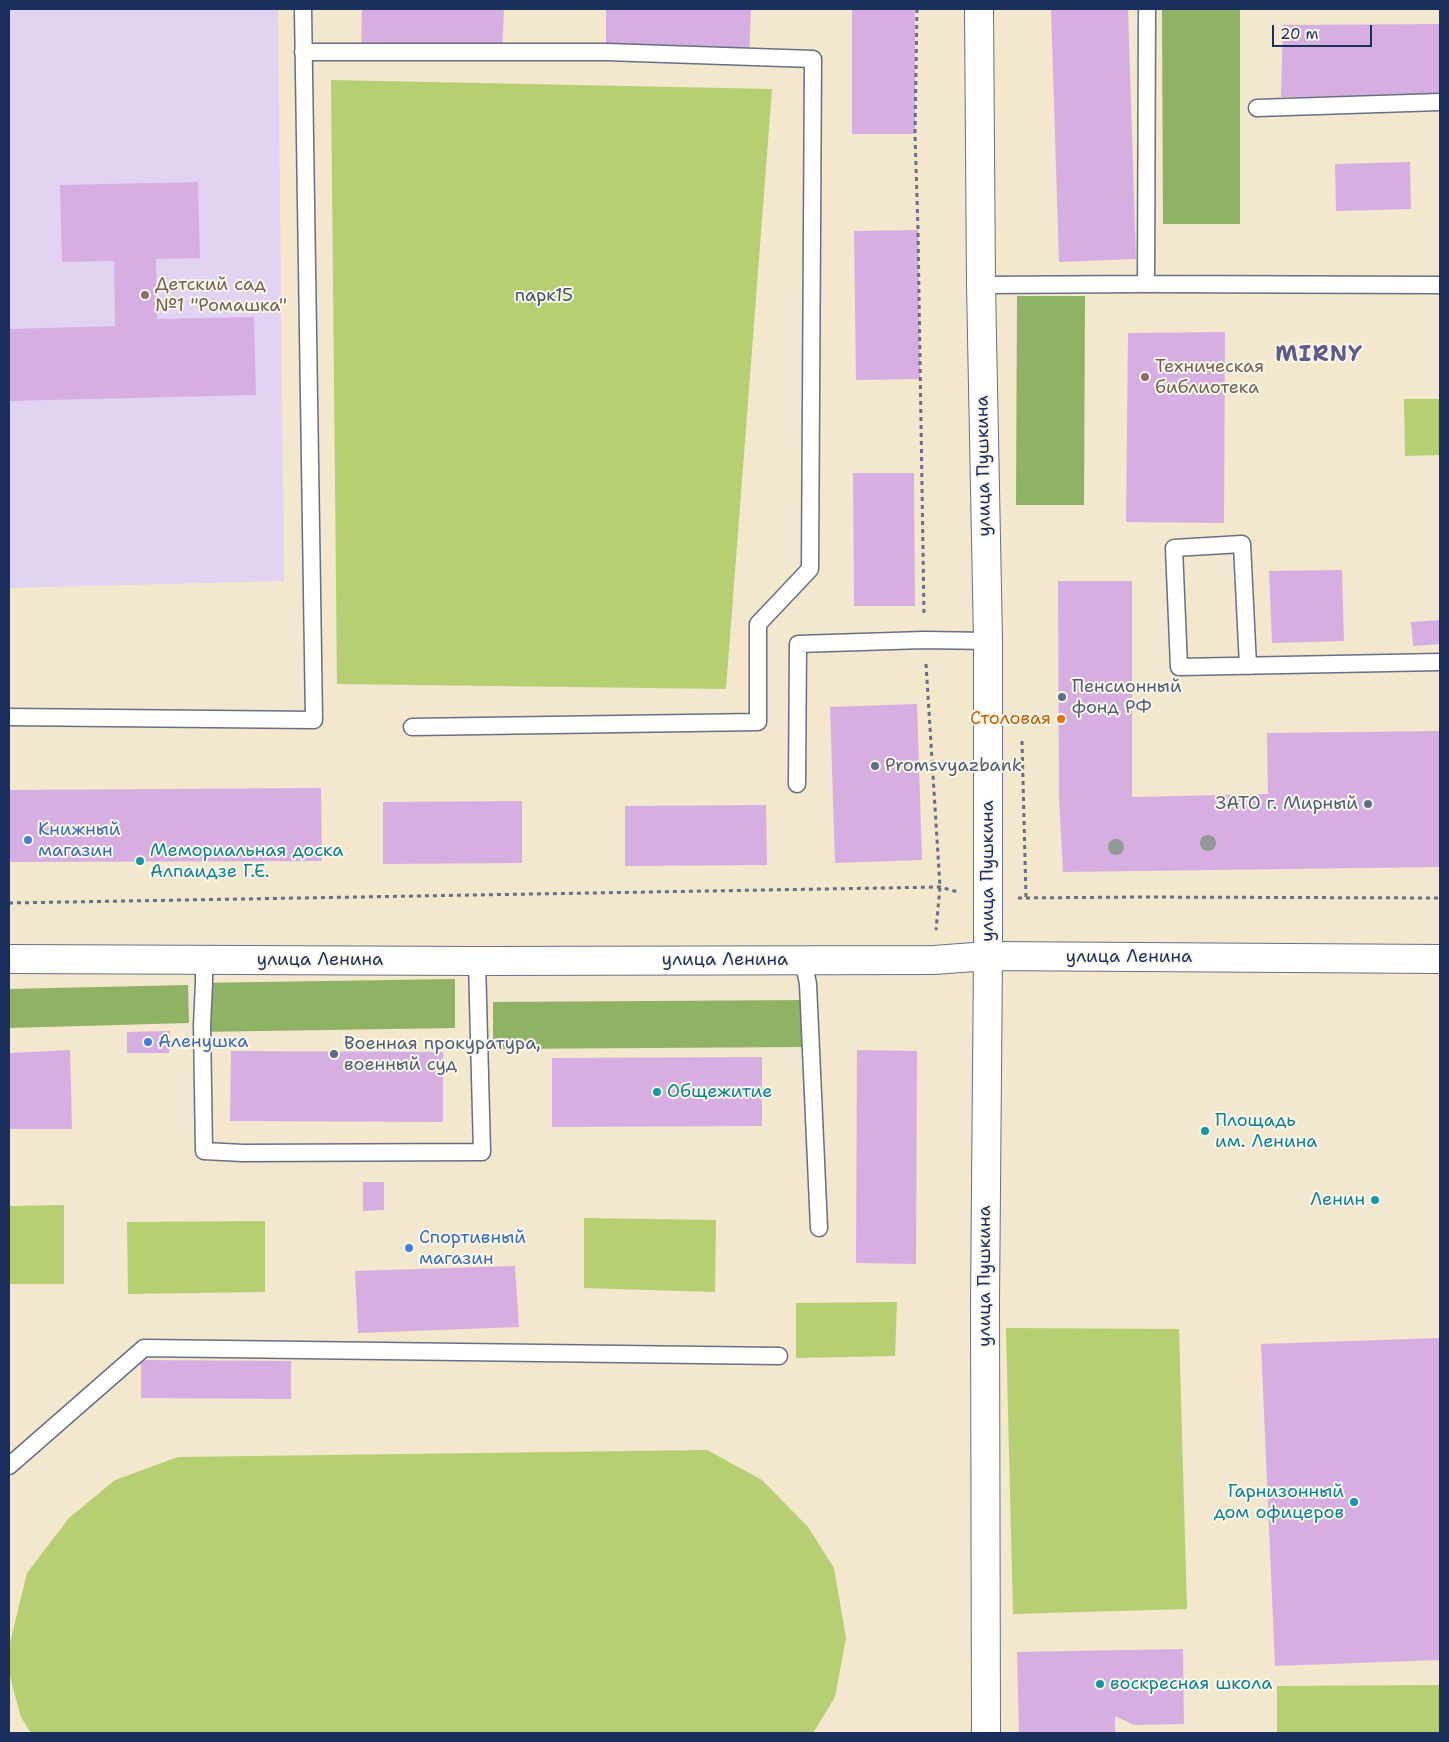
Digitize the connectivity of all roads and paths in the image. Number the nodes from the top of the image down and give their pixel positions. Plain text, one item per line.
1 (303, 9) edge
2 (918, 9) edge
3 (979, 9) edge
4 (1147, 9) edge
5 (304, 52) junction
6 (1440, 102) edge
7 (1257, 108) dead end
8 (1146, 284) junction
9 (981, 285) junction
10 (1440, 285) edge
11 (924, 640) junction
12 (988, 641) junction
13 (1440, 662) edge
14 (1248, 666) junction
15 (9, 717) edge
16 (412, 727) dead end
17 (797, 784) dead end
18 (940, 886) junction
19 (1440, 898) edge
20 (987, 900) junction
21 (9, 903) edge
22 (988, 956) junction
23 (9, 959) edge
24 (204, 959) junction
25 (803, 959) junction
26 (1440, 959) edge
27 (934, 960) junction
28 (477, 961) junction
29 (819, 1228) dead end
30 (779, 1356) dead end
31 (9, 1466) edge
32 (986, 1733) edge

1 - 5 lane
2 - 11 path
3 - 9 street, улица Пушкина
4 - 8 lane
5 - 15 lane
5 - 16 lane
6 - 7 lane
8 - 9 lane
8 - 10 lane
9 - 12 street, улица Пушкина
11 - 12 lane
11 - 17 lane
11 - 18 path
12 - 20 street, улица Пушкина
13 - 14 lane
14 - 14 lane
18 - 20 path
18 - 21 path
18 - 27 path
19 - 20 path
20 - 22 street, улица Пушкина
22 - 26 street, улица Ленина
22 - 27 street, улица Ленина
22 - 32 street, улица Пушкина
23 - 24 street, улица Ленина
24 - 28 street, улица Ленина
24 - 28 lane
25 - 27 street, улица Ленина
25 - 28 street, улица Ленина
25 - 29 lane
30 - 31 lane

